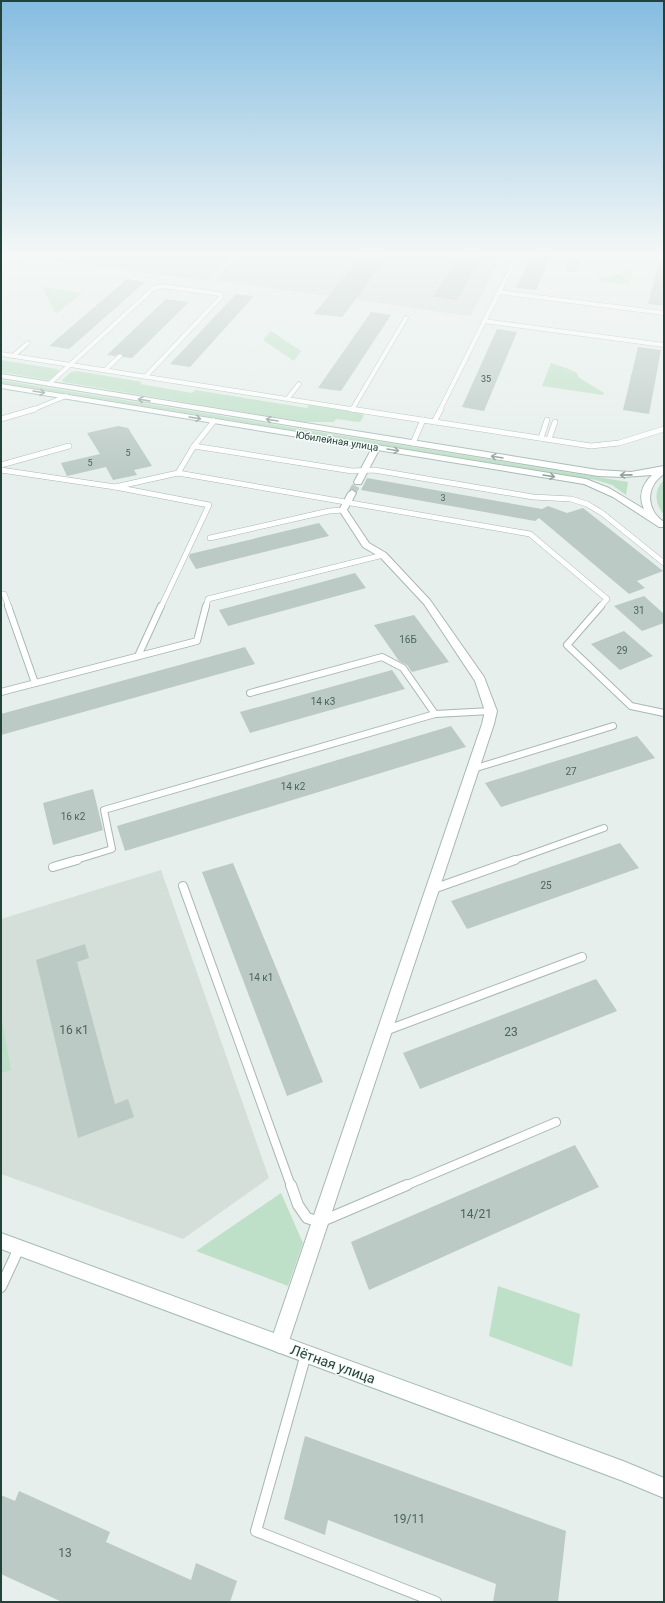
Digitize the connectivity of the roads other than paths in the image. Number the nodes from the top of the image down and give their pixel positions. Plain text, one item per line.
1 (108, 330) edge
2 (190, 330) edge
3 (399, 330) edge
4 (480, 330) edge
5 (550, 330) edge
6 (28, 343) dead end
7 (664, 345) edge
8 (1, 354) edge
9 (13, 356) junction
10 (120, 356) dead end
11 (70, 364) junction
12 (105, 370) junction
13 (1, 376) edge
14 (146, 376) junction
15 (49, 384) junction
16 (298, 384) dead end
17 (1, 386) edge
18 (66, 396) junction
19 (288, 398) junction
20 (353, 408) junction
21 (1, 419) edge
22 (423, 420) junction
23 (547, 420) dead end
24 (214, 421) junction
25 (434, 422) junction
26 (555, 422) dead end
27 (664, 429) edge
28 (542, 438) junction
29 (549, 439) junction
30 (413, 444) junction
31 (69, 446) dead end
32 (194, 446) junction
33 (376, 448) junction
34 (1, 465) edge
35 (1, 470) edge
36 (364, 470) junction
37 (664, 470) edge
38 (178, 473) junction
39 (115, 487) junction
40 (350, 497) junction
41 (663, 526) edge
42 (210, 538) dead end
43 (383, 555) junction
44 (664, 563) edge
45 (1, 594) edge
46 (138, 656) junction
47 (35, 683) junction
48 (1, 692) edge
49 (250, 693) dead end
50 (491, 711) junction
51 (664, 713) edge
52 (434, 714) junction
53 (613, 726) dead end
54 (473, 769) junction
55 (604, 828) dead end
56 (53, 867) dead end
57 (183, 886) dead end
58 (433, 889) junction
59 (582, 957) dead end
60 (384, 1031) junction
61 (556, 1122) dead end
62 (320, 1222) junction
63 (1, 1241) edge
64 (19, 1248) junction
65 (1, 1287) edge
66 (278, 1344) junction
67 (306, 1354) junction
68 (664, 1488) edge
69 (436, 1602) edge

1 - 11 lane
2 - 14 lane
3 - 20 lane
4 - 25 lane
5 - 7 lane
6 - 9 lane
8 - 9 lane
9 - 11 lane
10 - 12 lane
11 - 12 lane
11 - 15 lane
12 - 14 lane
13 - 15 main road, Юбилейная улица
14 - 19 lane
30 -> 15 main road, Юбилейная улица
16 - 19 lane
17 -> 18 main road, Юбилейная улица
18 - 21 lane
18 -> 24 main road, Юбилейная улица
19 - 20 lane
20 - 22 lane
22 - 25 lane
22 - 30 lane
23 - 28 lane
24 - 32 lane
24 - 33 main road, Юбилейная улица
25 - 28 lane
26 - 29 lane
27 - 29 lane
28 - 29 lane
37 -> 30 main road, Юбилейная улица
31 - 34 lane
32 - 36 lane
32 - 38 lane
33 - 36 main road
33 -> 41 main road, Юбилейная улица
35 - 39 lane
36 - 40 main road
36 - 44 lane
37 - 41 main road
38 - 39 lane
38 - 40 lane
39 - 46 lane
40 - 42 lane
40 - 43 main road
40 - 51 lane
43 - 46 lane
43 - 50 main road
45 - 47 lane
46 - 47 lane
47 - 48 lane
49 - 52 lane
50 - 52 lane
50 - 54 main road
52 - 56 lane
53 - 54 lane
54 - 58 main road
55 - 58 lane
57 - 62 lane
58 - 60 main road
59 - 60 lane
60 - 62 main road
61 - 62 lane
62 - 66 main road
63 - 64 main road, Лётная улица
64 - 65 lane
64 - 66 main road, Лётная улица
66 - 67 main road, Лётная улица
67 - 68 main road, Лётная улица
67 - 69 lane

